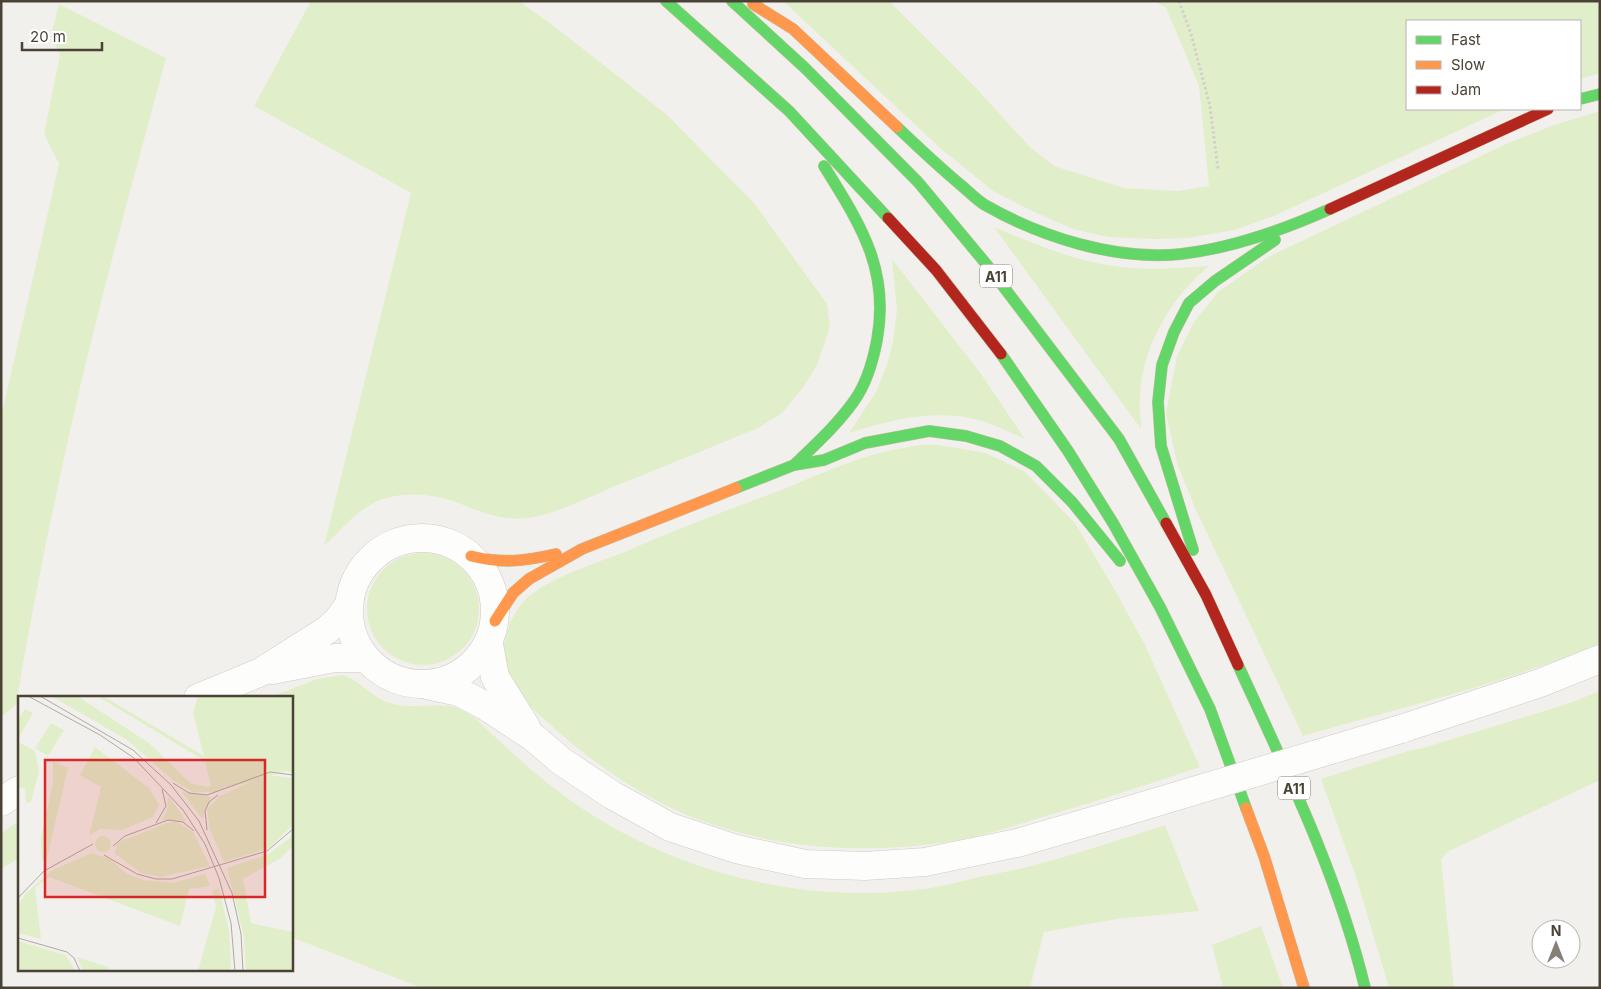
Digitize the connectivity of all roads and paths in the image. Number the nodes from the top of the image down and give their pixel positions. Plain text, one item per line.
1 (666, 1) edge
2 (732, 1) edge
3 (748, 1) edge
4 (1179, 1) edge
5 (1600, 94) edge
6 (1581, 99) edge
7 (1546, 110) edge
8 (789, 111) junction
9 (1218, 169) dead end
10 (1299, 224) junction
11 (794, 465) junction
12 (582, 548) junction
13 (471, 556) junction
14 (1206, 595) junction
15 (348, 606) junction
16 (1160, 608) junction
17 (492, 632) junction
18 (365, 658) junction
19 (1600, 659) edge
20 (261, 672) junction
21 (427, 685) junction
22 (203, 696) edge
23 (533, 737) junction
24 (18, 791) edge
25 (1, 802) edge
26 (1304, 988) edge
27 (1365, 988) edge

1 - 8 highway
2 - 14 highway, A11
3 - 10 highway
4 - 9 path
5 - 6 highway
7 - 10 highway
8 - 11 highway
8 - 16 highway
10 - 14 highway
11 - 12 highway
11 - 16 highway
12 - 13 highway
12 - 17 highway
13 - 15 street
13 - 17 street
14 - 27 highway, A11
15 - 18 street
15 - 20 street
16 - 26 highway
17 - 21 street
17 - 23 street
18 - 20 street
18 - 21 street
19 - 23 street, bridge
20 - 22 street
21 - 23 street
24 - 25 street

